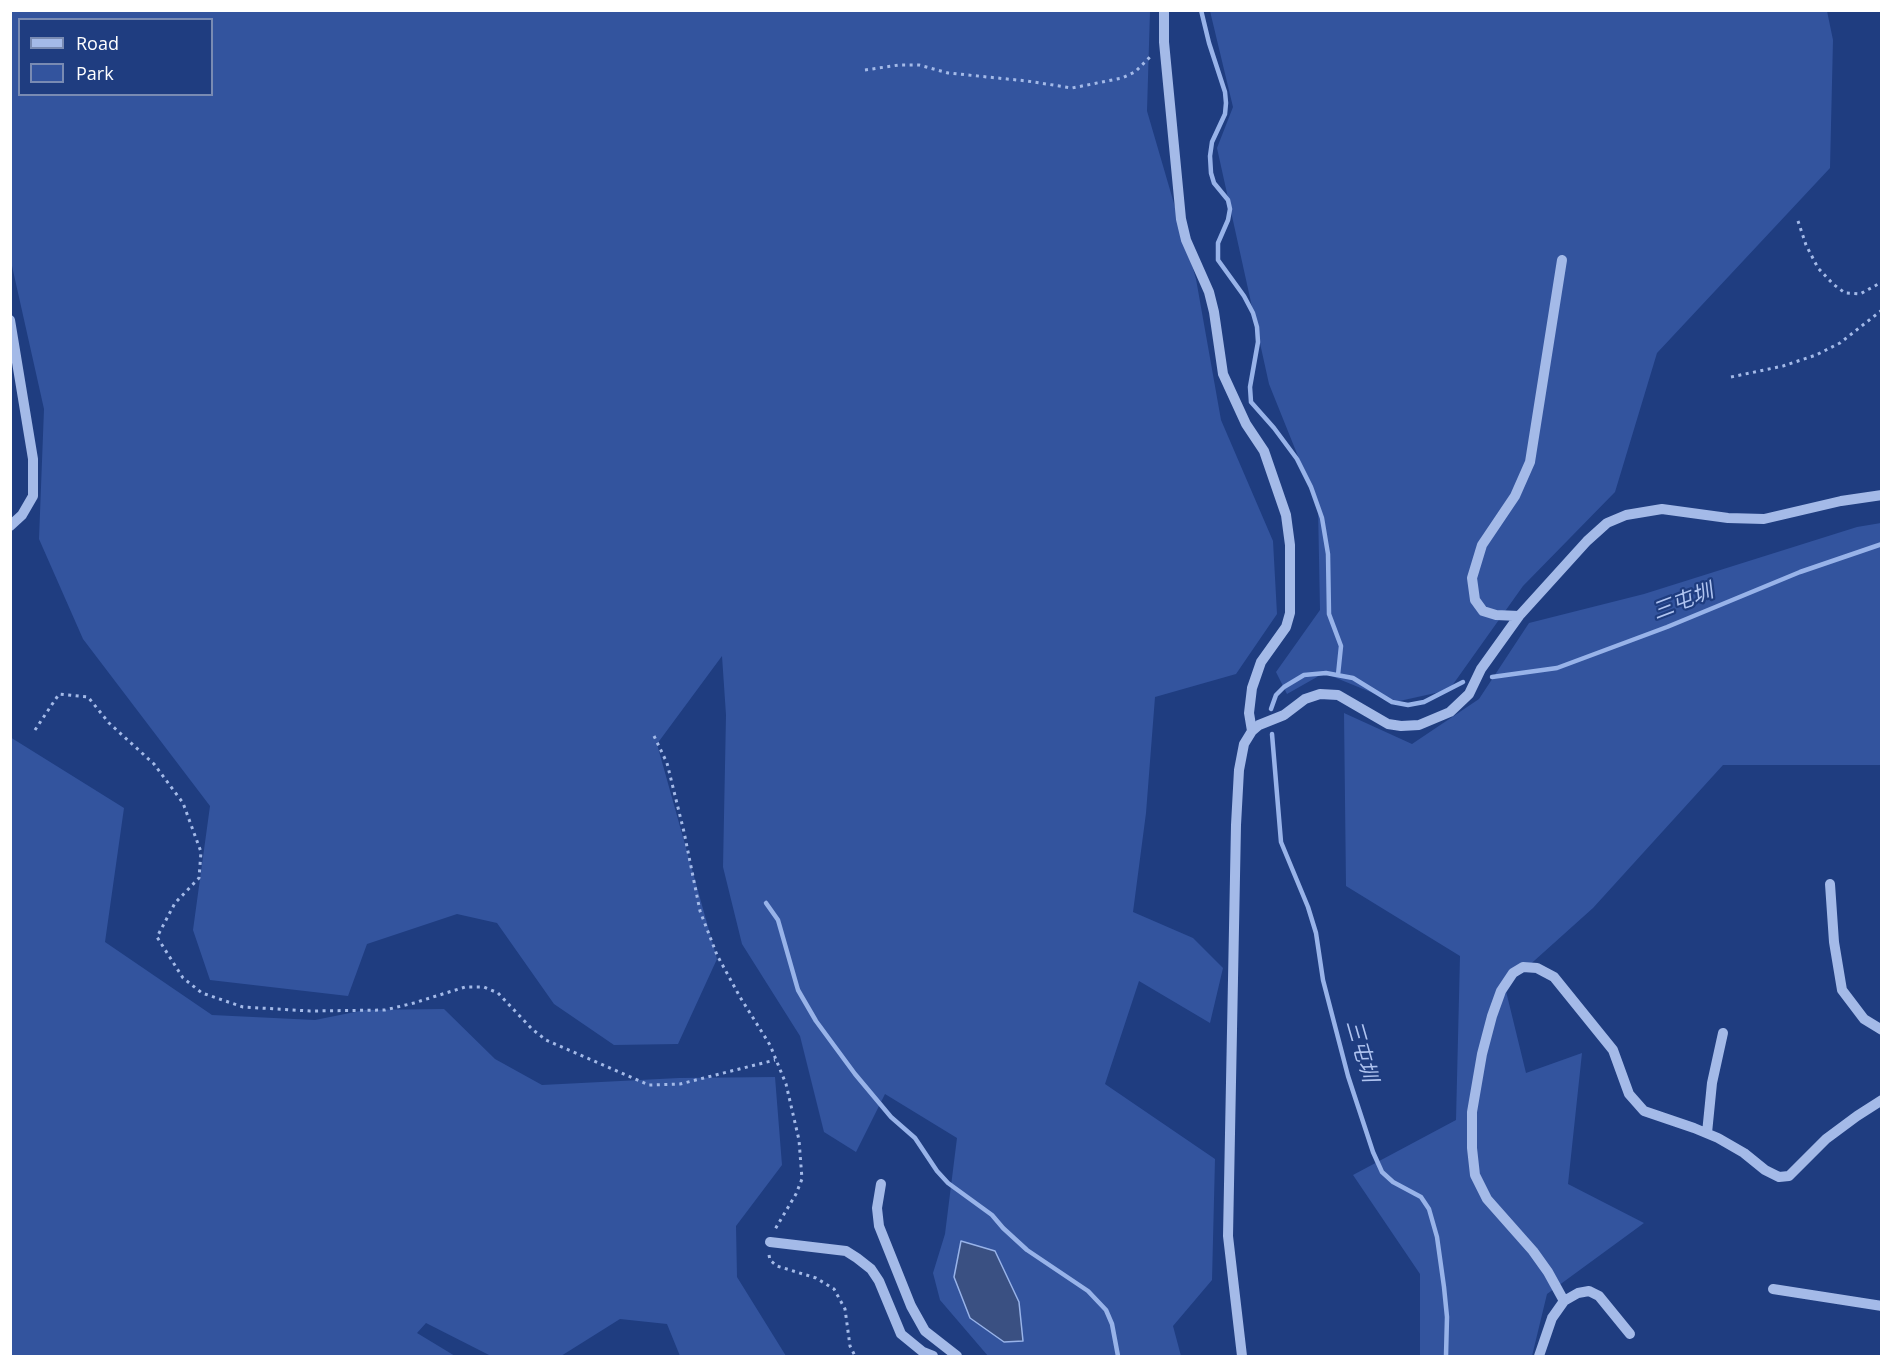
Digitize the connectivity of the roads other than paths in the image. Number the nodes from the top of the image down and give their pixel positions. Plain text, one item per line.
1 (1164, 10) edge
2 (1562, 260) dead end
3 (10, 320) edge
4 (1881, 495) edge
5 (10, 526) edge
6 (1519, 616) junction
7 (1252, 731) junction
8 (1830, 884) dead end
9 (1881, 1030) edge
10 (1723, 1033) dead end
11 (1881, 1100) edge
12 (1707, 1133) junction
13 (881, 1184) dead end
14 (770, 1242) road end
15 (1773, 1288) dead end
16 (1564, 1301) junction
17 (1881, 1306) edge
18 (1630, 1334) dead end
19 (933, 1356) edge
20 (957, 1356) edge
21 (1242, 1356) edge
22 (1539, 1356) edge

1 - 7 street
2 - 6 street
3 - 5 street
4 - 6 street
6 - 7 street
7 - 21 street
8 - 9 street
10 - 12 street
11 - 12 street
12 - 16 street
13 - 20 street
14 - 19 street
15 - 17 street
16 - 18 street
16 - 22 street

